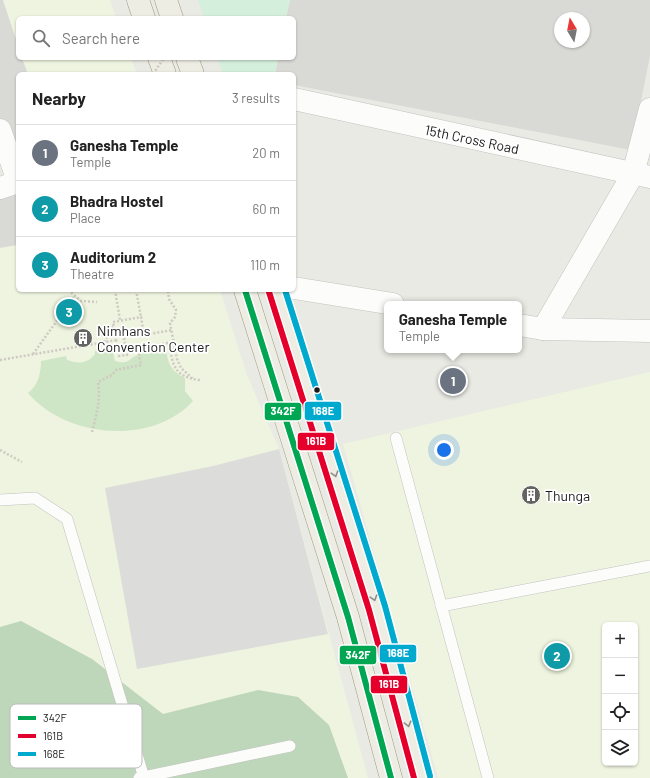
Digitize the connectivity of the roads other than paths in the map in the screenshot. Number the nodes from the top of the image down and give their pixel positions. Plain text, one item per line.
1 (138, 0) edge
2 (166, 0) edge
3 (143, 16) edge
4 (171, 16) edge
5 (160, 60) edge
6 (188, 60) edge
7 (164, 72) edge
8 (192, 72) edge
9 (296, 99) edge
10 (650, 110) edge
11 (0, 130) edge
12 (16, 176) edge
13 (641, 176) edge
14 (16, 183) edge
15 (0, 188) edge
16 (296, 288) edge
17 (246, 292) edge
18 (278, 292) edge
19 (384, 303) edge
20 (522, 326) edge
21 (543, 329) junction
22 (650, 331) edge
23 (396, 438) dead end
24 (0, 500) edge
25 (650, 566) edge
26 (441, 606) junction
27 (121, 704) edge
28 (290, 746) dead end
29 (140, 768) edge
30 (143, 778) edge
31 (391, 778) edge
32 (422, 778) edge
33 (488, 778) edge

1 - 3 main road
2 - 4 main road
5 - 7 main road
6 - 8 main road
9 - 13 street, 15th Cross Road
10 - 13 street
11 - 12 street
13 - 21 street
14 - 15 street
16 - 19 street
17 - 31 main road
18 -> 32 main road
20 - 21 street
21 - 22 street
23 - 26 lane
24 - 27 lane
25 - 26 lane
26 - 33 lane
28 - 30 lane
29 - 30 lane

